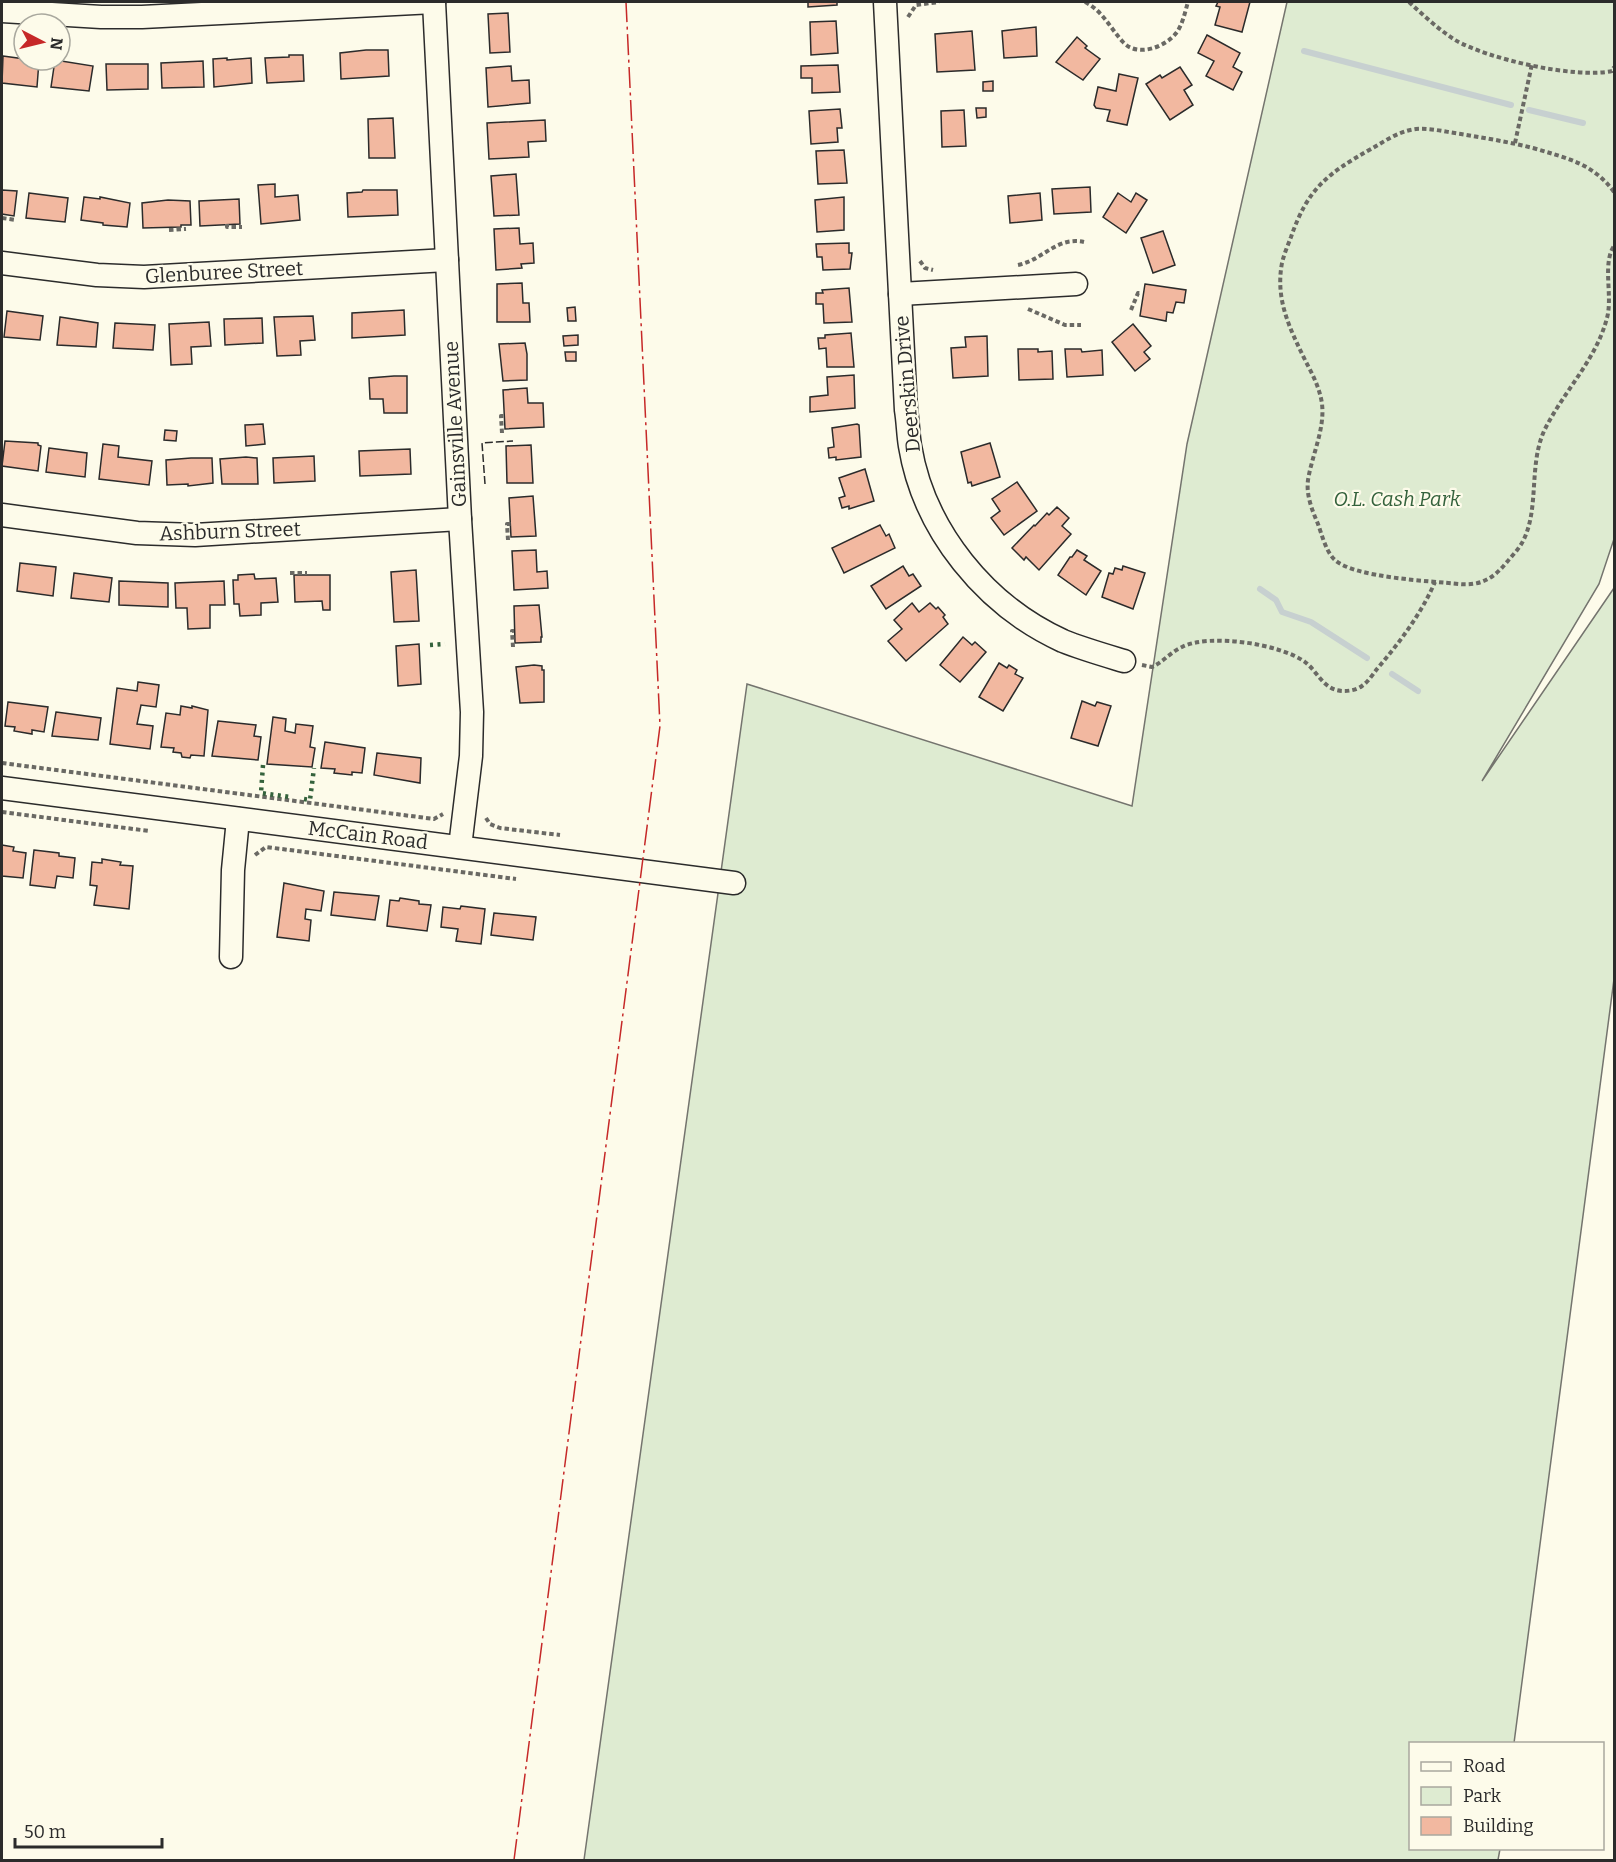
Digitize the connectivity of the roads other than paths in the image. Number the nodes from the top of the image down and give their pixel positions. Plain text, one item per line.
1 (434, 2) edge
2 (885, 2) edge
3 (2, 11) edge
4 (447, 260) junction
5 (2, 263) edge
6 (1076, 284) dead end
7 (900, 294) junction
8 (2, 515) edge
9 (460, 519) junction
10 (1124, 661) road end
11 (2, 788) edge
12 (238, 819) junction
13 (460, 847) junction
14 (734, 883) dead end
15 (231, 957) dead end

1 - 3 street
1 - 4 street, Gainsville Avenue
2 - 7 street, Deerskin Drive
4 - 5 street, Glenburee Street
4 - 9 street, Gainsville Avenue
6 - 7 street
7 - 10 street, Deerskin Drive
8 - 9 street, Ashburn Street
9 - 13 street, Gainsville Avenue
11 - 12 street, McCain Road
12 - 13 street, McCain Road
12 - 15 street
13 - 14 street, McCain Road

